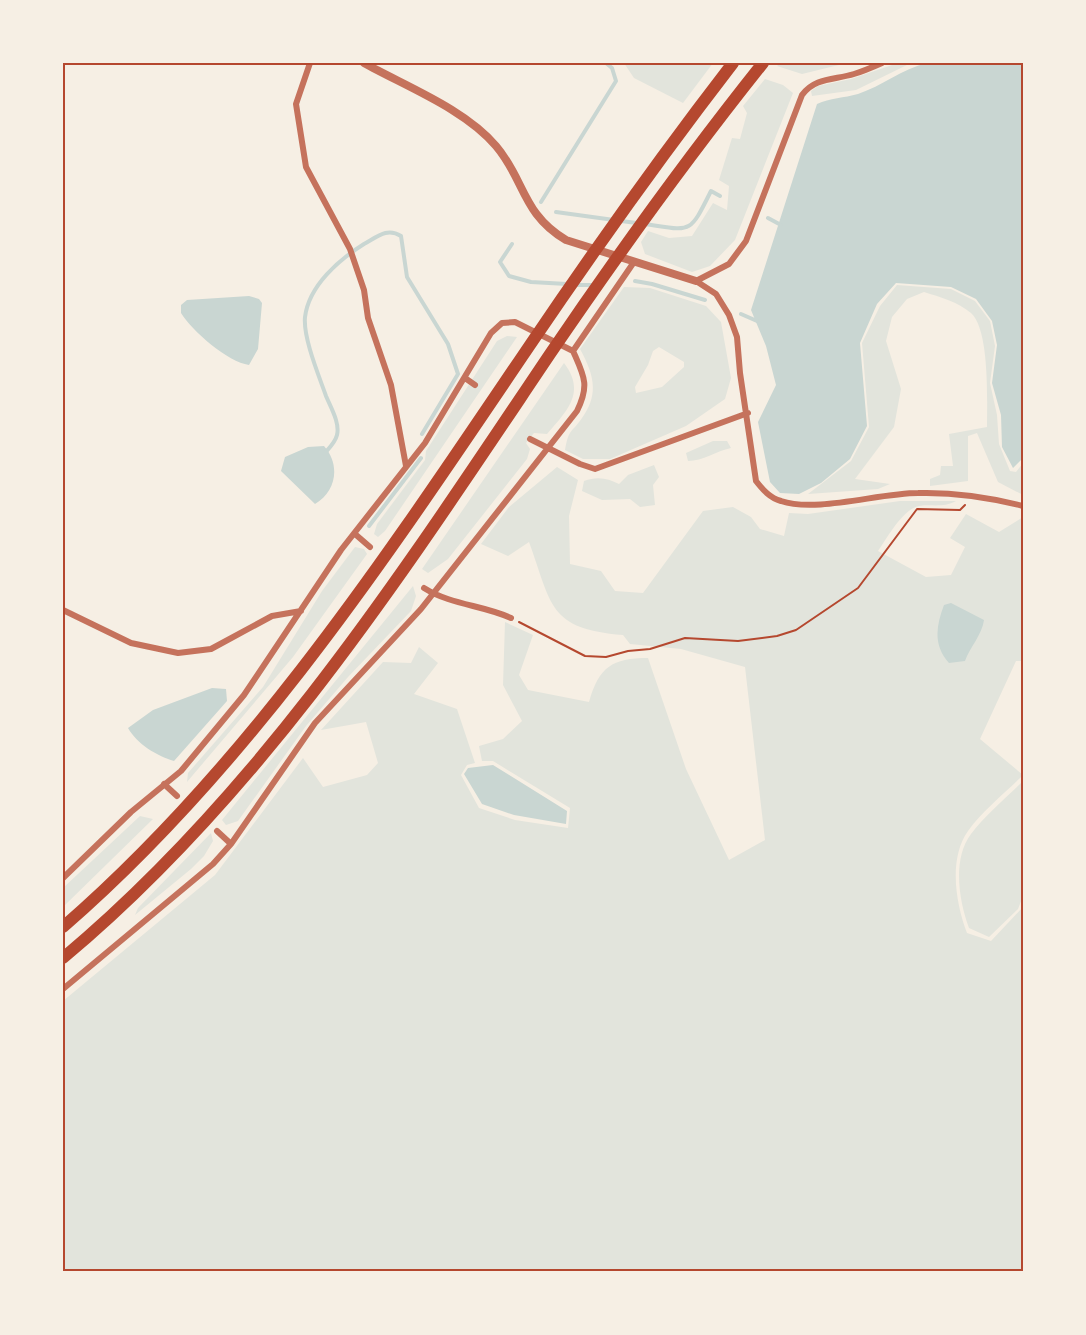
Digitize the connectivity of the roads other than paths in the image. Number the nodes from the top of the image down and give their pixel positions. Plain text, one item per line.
1 (310, 63) edge
2 (364, 63) edge
3 (733, 63) edge
4 (763, 63) edge
5 (882, 63) edge
6 (634, 262) junction
7 (696, 281) junction
8 (573, 351) junction
9 (465, 378) junction
10 (475, 385) dead end
11 (748, 413) junction
12 (530, 439) dead end
13 (547, 447) junction
14 (406, 466) junction
15 (1023, 506) edge
16 (355, 534) junction
17 (370, 547) dead end
18 (424, 588) dead end
19 (433, 594) junction
20 (63, 610) edge
21 (301, 611) junction
22 (511, 618) road end
23 (165, 784) junction
24 (177, 796) dead end
25 (217, 831) dead end
26 (231, 844) junction
27 (63, 878) edge
28 (63, 927) edge
29 (63, 958) edge
30 (63, 990) edge

1 - 14 street
2 - 6 street
3 - 28 highway
4 - 29 highway
5 - 7 street
6 - 7 street
6 - 8 street
7 - 11 street
8 - 9 street
8 - 13 street
9 - 10 street
9 - 14 street
11 - 13 street
11 - 15 street
12 - 13 street
13 - 19 street
14 - 16 street
16 - 17 street
16 - 21 street
18 - 19 street
19 - 22 street
19 - 26 street
20 - 21 street
21 - 23 street
23 - 24 street
23 - 27 street
25 - 26 street
26 - 30 street

